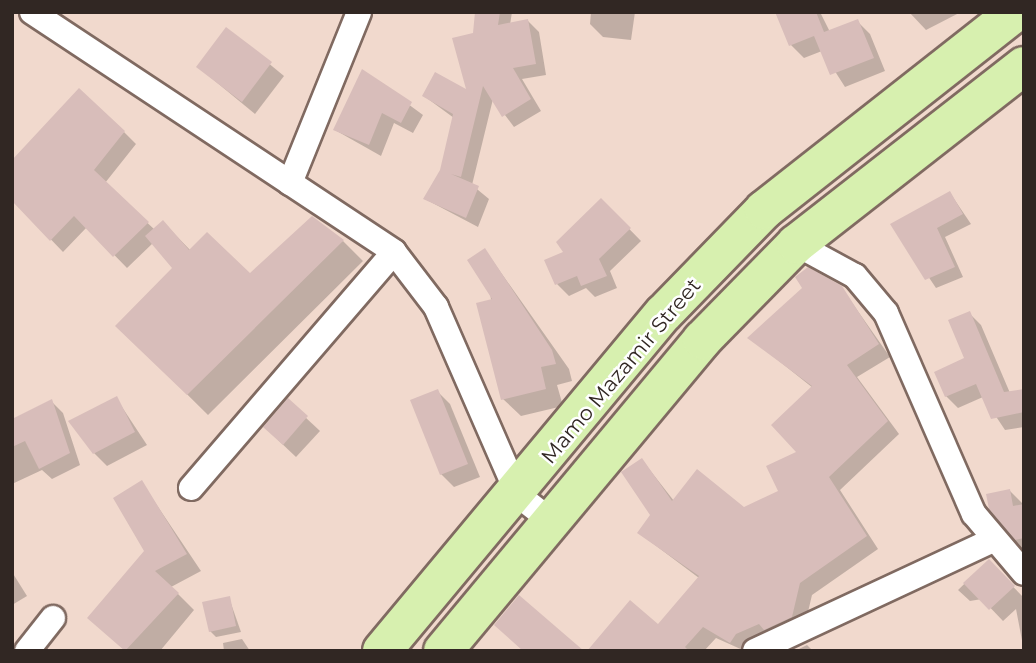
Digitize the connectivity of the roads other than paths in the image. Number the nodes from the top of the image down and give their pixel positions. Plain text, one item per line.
1 (32, 12) edge
2 (359, 12) edge
3 (1017, 12) edge
4 (1024, 66) edge
5 (290, 183) junction
6 (796, 244) junction
7 (394, 252) junction
8 (191, 488) dead end
9 (518, 495) junction
10 (551, 521) junction
11 (990, 541) junction
12 (1024, 573) edge
13 (53, 618) dead end
14 (27, 651) edge
15 (382, 651) edge
16 (443, 651) edge
17 (755, 651) edge

1 - 5 street
2 - 5 street
3 - 9 main road, Mamo Mazamir Street
4 - 6 main road, Mamo Mazamir Street
5 - 7 street
6 - 10 main road, Mamo Mazamir Street
6 - 11 street
7 - 8 street
7 - 9 street
9 - 10 street
9 - 15 main road, Mamo Mazamir Street
10 - 16 main road, Mamo Mazamir Street
11 - 12 street
11 - 17 street
13 - 14 street

